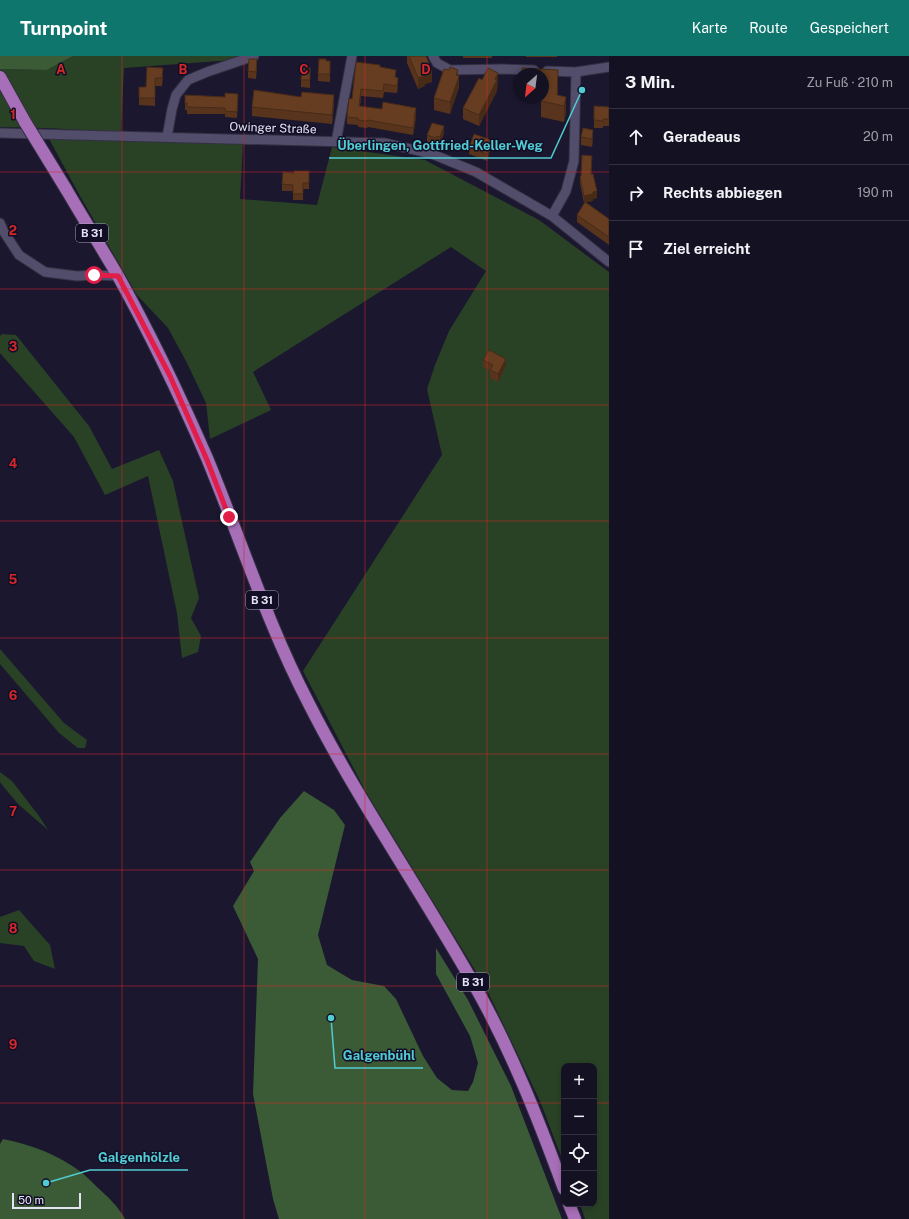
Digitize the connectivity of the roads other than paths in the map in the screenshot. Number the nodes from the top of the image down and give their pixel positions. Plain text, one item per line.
1 (254, 56) edge
2 (352, 56) edge
3 (433, 56) edge
4 (609, 67) edge
5 (576, 72) junction
6 (0, 77) edge
7 (0, 133) edge
8 (167, 136) junction
9 (336, 142) junction
10 (552, 216) junction
11 (0, 223) edge
12 (609, 262) edge
13 (118, 276) junction
14 (561, 1181) edge
15 (570, 1207) edge
16 (575, 1219) edge

1 - 8 street
2 - 9 street
3 - 5 street
4 - 5 street
5 - 10 street
6 - 13 main road, B 31, bridge
7 - 8 street, Owinger Straße
8 - 9 street, Owinger Straße
9 - 10 street, Owinger Straße
10 - 12 street, Owinger Straße
11 - 13 street
13 - 14 main road, B 31
15 - 16 main road

